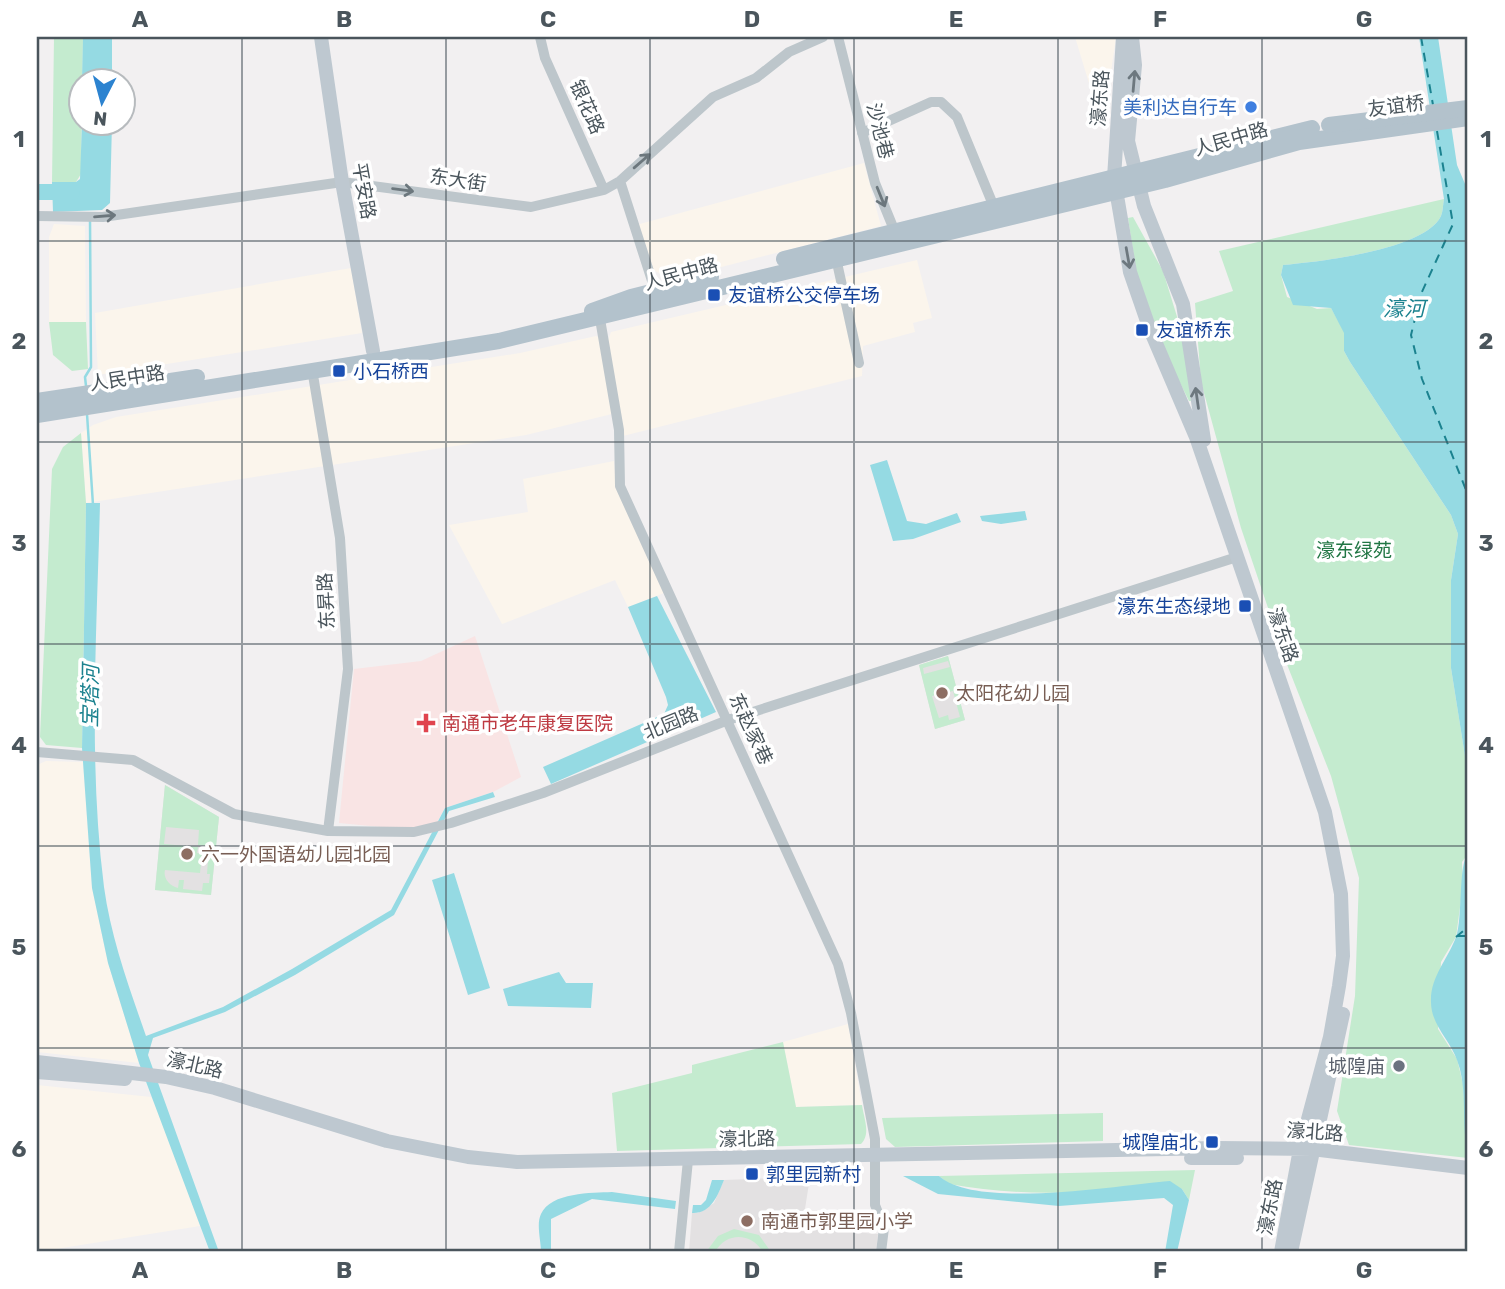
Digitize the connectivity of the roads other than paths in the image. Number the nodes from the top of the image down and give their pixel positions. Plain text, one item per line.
1 (321, 37) edge
2 (540, 37) edge
3 (823, 37) edge
4 (838, 37) edge
5 (1123, 37) edge
6 (1132, 37) edge
7 (1468, 108) edge
8 (1468, 118) edge
9 (1329, 130) junction
10 (862, 133) junction
11 (1137, 179) junction
12 (620, 180) junction
13 (342, 182) junction
14 (1115, 184) junction
15 (604, 190) junction
16 (995, 207) junction
17 (37, 216) edge
18 (895, 232) junction
19 (836, 258) junction
20 (655, 290) junction
21 (600, 319) junction
22 (373, 351) junction
23 (859, 363) dead end
24 (312, 369) junction
25 (99, 398) junction
26 (37, 401) edge
27 (78, 402) junction
28 (37, 415) edge
29 (1237, 556) junction
30 (727, 720) junction
31 (37, 752) edge
32 (328, 831) junction
33 (37, 1062) edge
34 (37, 1072) edge
35 (132, 1076) junction
36 (1305, 1153) junction
37 (875, 1159) junction
38 (688, 1164) junction
39 (1468, 1168) edge
40 (1468, 1176) edge
41 (679, 1252) edge
42 (881, 1252) edge
43 (1281, 1252) edge
44 (1291, 1252) edge

1 - 13 main road, 平安路
2 - 15 street, 银花路
12 -> 3 street, 东大街
4 - 10 street, 沙池巷
5 - 14 main road, 濠东路
11 -> 6 main road, 濠东路
7 - 9 main road, 友谊桥, bridge
8 - 9 main road, 友谊桥
9 - 11 main road, 人民中路
10 - 16 street
10 -> 18 street, 沙池巷
11 - 14 main road, 人民中路
36 -> 11 main road, 濠东路
12 - 15 street, 东大街
12 - 20 street
13 -> 15 street, 东大街
17 -> 13 street, 东大街
13 - 22 main road, 平安路
14 - 16 main road, 人民中路
14 - 19 main road, 人民中路
14 -> 29 main road, 濠东路
16 - 18 main road, 人民中路
18 - 20 main road, 人民中路
19 - 21 main road, 人民中路
19 - 23 street
20 - 22 main road, 人民中路
21 - 24 main road, 人民中路
21 - 30 street, 东赵家巷
22 - 25 main road, 人民中路
24 - 25 main road, 人民中路
24 - 32 street, 东昇路
25 - 27 main road, 人民中路
26 - 27 main road, 人民中路
27 - 28 main road, 人民中路
29 - 30 street, 北园路
29 - 36 main road, 濠东路
30 - 32 street, 北园路
30 - 37 street, 东赵家巷
31 - 32 street, 北园路
33 - 35 main road, 濠北路
34 - 35 main road, 濠北路
35 - 38 main road, 濠北路
36 - 37 main road, 濠北路
36 - 39 main road, 濠北路
36 - 40 main road, 濠北路
36 - 43 main road, 濠东路
36 - 44 main road, 濠东路
37 - 38 main road, 濠北路
37 - 42 street, 东赵家巷
38 - 41 street

